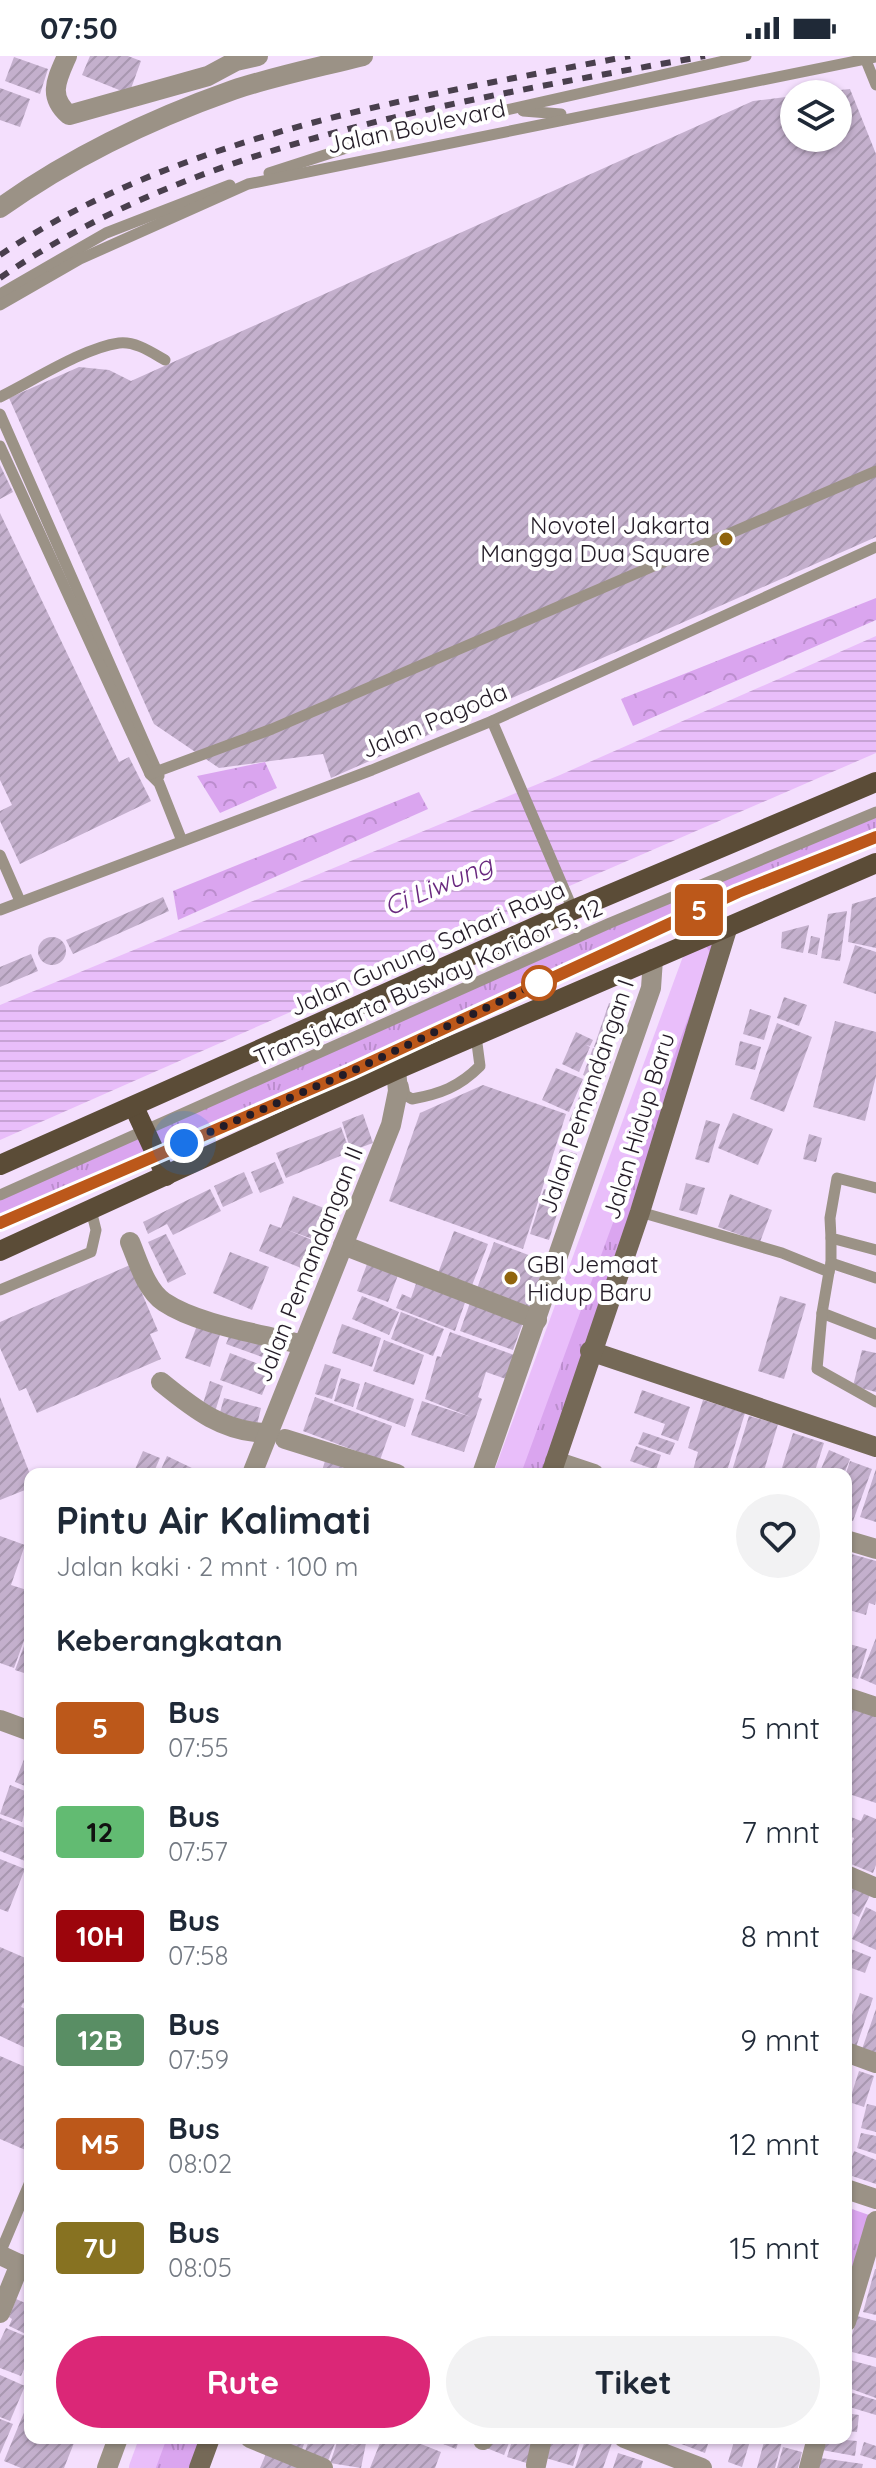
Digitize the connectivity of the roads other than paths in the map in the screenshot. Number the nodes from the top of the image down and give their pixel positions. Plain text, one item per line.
1 (67, 56) edge
2 (258, 56) edge
3 (363, 56) edge
4 (746, 56) edge
5 (870, 58) edge
6 (237, 59) edge
7 (876, 85) edge
8 (510, 110) junction
9 (575, 115) junction
10 (0, 208) edge
11 (0, 294) edge
12 (0, 305) edge
13 (165, 360) dead end
14 (0, 397) edge
15 (0, 414) edge
16 (0, 446) edge
17 (876, 471) edge
18 (876, 547) edge
19 (492, 721) junction
20 (154, 772) junction
21 (876, 782) edge
22 (876, 812) edge
23 (876, 837) edge
24 (182, 841) junction
25 (0, 855) edge
26 (876, 863) edge
27 (20, 901) junction
28 (0, 910) edge
29 (573, 910) junction
30 (727, 929) junction
31 (653, 959) junction
32 (476, 1036) junction
33 (398, 1070) junction
34 (134, 1107) junction
35 (147, 1132) junction
36 (158, 1155) junction
37 (0, 1165) edge
38 (166, 1176) junction
39 (876, 1188) edge
40 (0, 1195) edge
41 (91, 1210) junction
42 (640, 1212) junction
43 (0, 1223) edge
44 (831, 1238) junction
45 (130, 1242) dead end
46 (343, 1245) junction
47 (876, 1250) edge
48 (0, 1251) edge
49 (830, 1267) junction
50 (876, 1278) edge
51 (0, 1290) edge
52 (822, 1313) junction
53 (537, 1320) junction
54 (876, 1334) edge
55 (303, 1345) junction
56 (590, 1351) junction
57 (161, 1382) dead end
58 (876, 1402) edge
59 (277, 1436) junction
60 (876, 1447) edge
61 (256, 1468) edge
62 (378, 1468) edge
63 (484, 1468) edge
64 (553, 1468) edge
65 (852, 1542) edge
66 (876, 1549) edge
67 (852, 1699) edge
68 (876, 1707) edge
69 (0, 1720) edge
70 (24, 1729) edge
71 (852, 1878) edge
72 (876, 1888) edge
73 (852, 2054) edge
74 (876, 2063) edge
75 (852, 2191) edge
76 (24, 2196) edge
77 (876, 2199) edge
78 (876, 2221) edge
79 (0, 2254) edge
80 (24, 2266) edge
81 (24, 2268) edge
82 (852, 2302) edge
83 (0, 2313) edge
84 (116, 2444) edge
85 (208, 2444) edge
86 (265, 2444) edge
87 (541, 2444) edge
88 (638, 2444) edge
89 (815, 2444) edge
90 (536, 2465) dead end
91 (689, 2466) edge
92 (107, 2468) edge
93 (199, 2468) edge
94 (323, 2468) edge
95 (809, 2468) edge

1 - 6 street
2 - 6 street
3 - 10 street
4 - 8 lane
5 - 7 lane
5 - 9 lane, Jalan Boulevard
8 - 9 lane
8 - 11 lane
9 - 12 lane, Jalan Boulevard
13 - 14 lane
15 - 20 lane
16 - 20 lane
17 - 20 lane
18 - 19 lane, Jalan Pagoda
19 - 24 lane, Jalan Pagoda
19 - 29 lane
20 - 24 lane
21 - 29 main road, Jalan Gunung Sahari Raya
22 - 35 lane, Transjakarta Busway Koridor 5, 12
23 - 36 lane, Transjakarta Busway Koridor 5, 12
24 - 27 lane, Jalan Pagoda
25 - 27 lane
26 - 30 main road
27 - 28 lane, Jalan Pagoda
29 - 34 main road, Jalan Gunung Sahari Raya
30 - 31 main road
30 - 42 street, Jalan Hidup Baru
31 - 32 main road
31 - 53 street, Jalan Pemandangan I
32 - 33 main road
32 - 33 lane
33 - 38 main road
33 - 46 street, Jalan Pemandangan II
34 - 35 main road
34 - 37 main road, Jalan Gunung Sahari Raya
35 - 36 main road
35 - 40 lane, Transjakarta Busway Koridor 5, 12
36 - 38 main road
36 - 43 lane, Transjakarta Busway Koridor 5, 12
38 - 41 main road
39 - 44 lane
41 - 48 main road
41 - 51 lane
42 - 49 lane
42 - 56 street, Jalan Hidup Baru
44 - 47 lane
44 - 49 lane
45 - 55 street
46 - 53 street
46 - 55 street, Jalan Pemandangan II
49 - 50 lane
49 - 52 lane
52 - 54 lane
52 - 58 lane
53 - 63 street, Jalan Pemandangan I
55 - 59 street, Jalan Pemandangan II
56 - 60 street
56 - 64 street, Jalan Hidup Baru
57 - 59 street
59 - 61 street, Jalan Pemandangan II
59 - 62 street
65 - 66 street
67 - 68 street
69 - 70 street
71 - 72 street
73 - 74 street
75 - 77 street
76 - 79 lane
78 - 82 street
79 - 80 street
81 - 83 street
84 - 92 street
85 - 93 street
86 - 94 street
87 - 90 street
88 - 91 street
89 - 95 street

